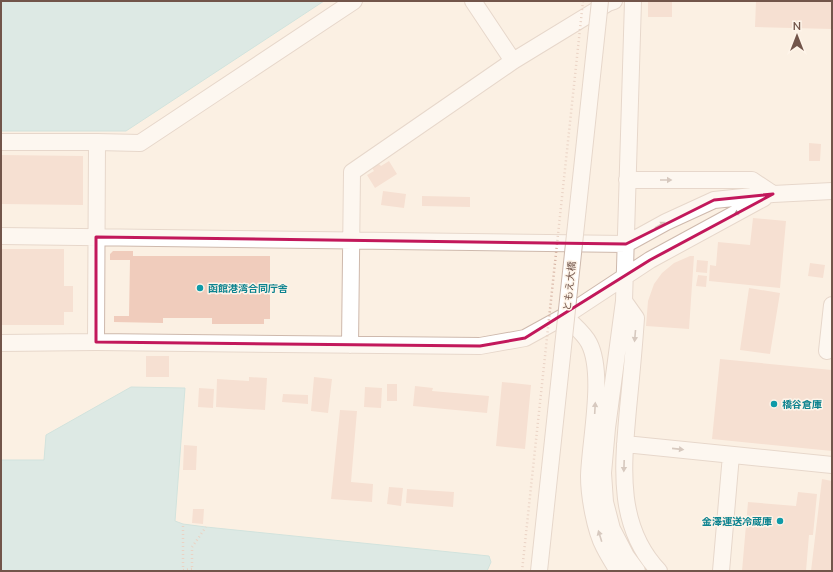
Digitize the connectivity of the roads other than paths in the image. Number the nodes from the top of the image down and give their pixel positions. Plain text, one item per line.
1 (354, 1) edge
2 (473, 1) edge
3 (600, 1) edge
4 (614, 1) edge
5 (633, 1) edge
6 (513, 61) junction
7 (1, 142) edge
8 (97, 142) junction
9 (627, 180) junction
10 (832, 191) edge
11 (773, 194) junction
12 (1, 236) edge
13 (96, 237) junction
14 (352, 240) junction
15 (626, 244) junction
16 (624, 279) junction
17 (624, 301) junction
18 (832, 305) edge
19 (565, 316) junction
20 (96, 342) junction
21 (1, 343) edge
22 (350, 346) junction
23 (828, 351) dead end
24 (625, 444) junction
25 (731, 455) junction
26 (832, 465) edge
27 (538, 571) edge
28 (618, 571) edge
29 (637, 571) edge
30 (658, 571) edge
31 (721, 571) edge

1 - 8 street
2 - 6 street
3 - 27 street, ともえ大橋, bridge
4 - 6 street
5 - 9 street
6 - 14 street
7 - 8 street
8 - 13 street
9 -> 11 street
9 - 15 street
10 - 11 street
15 -> 11 street
11 -> 16 street
12 - 13 street
13 - 14 street
13 - 20 street
14 - 15 street
14 - 22 street
15 - 16 street
16 - 17 street
16 - 19 street
17 -> 24 street
17 - 29 street
18 - 23 street
19 - 22 street
28 -> 19 street
20 - 21 street
20 - 22 street
24 -> 25 street
24 -> 30 street
25 - 26 street
25 - 31 street

